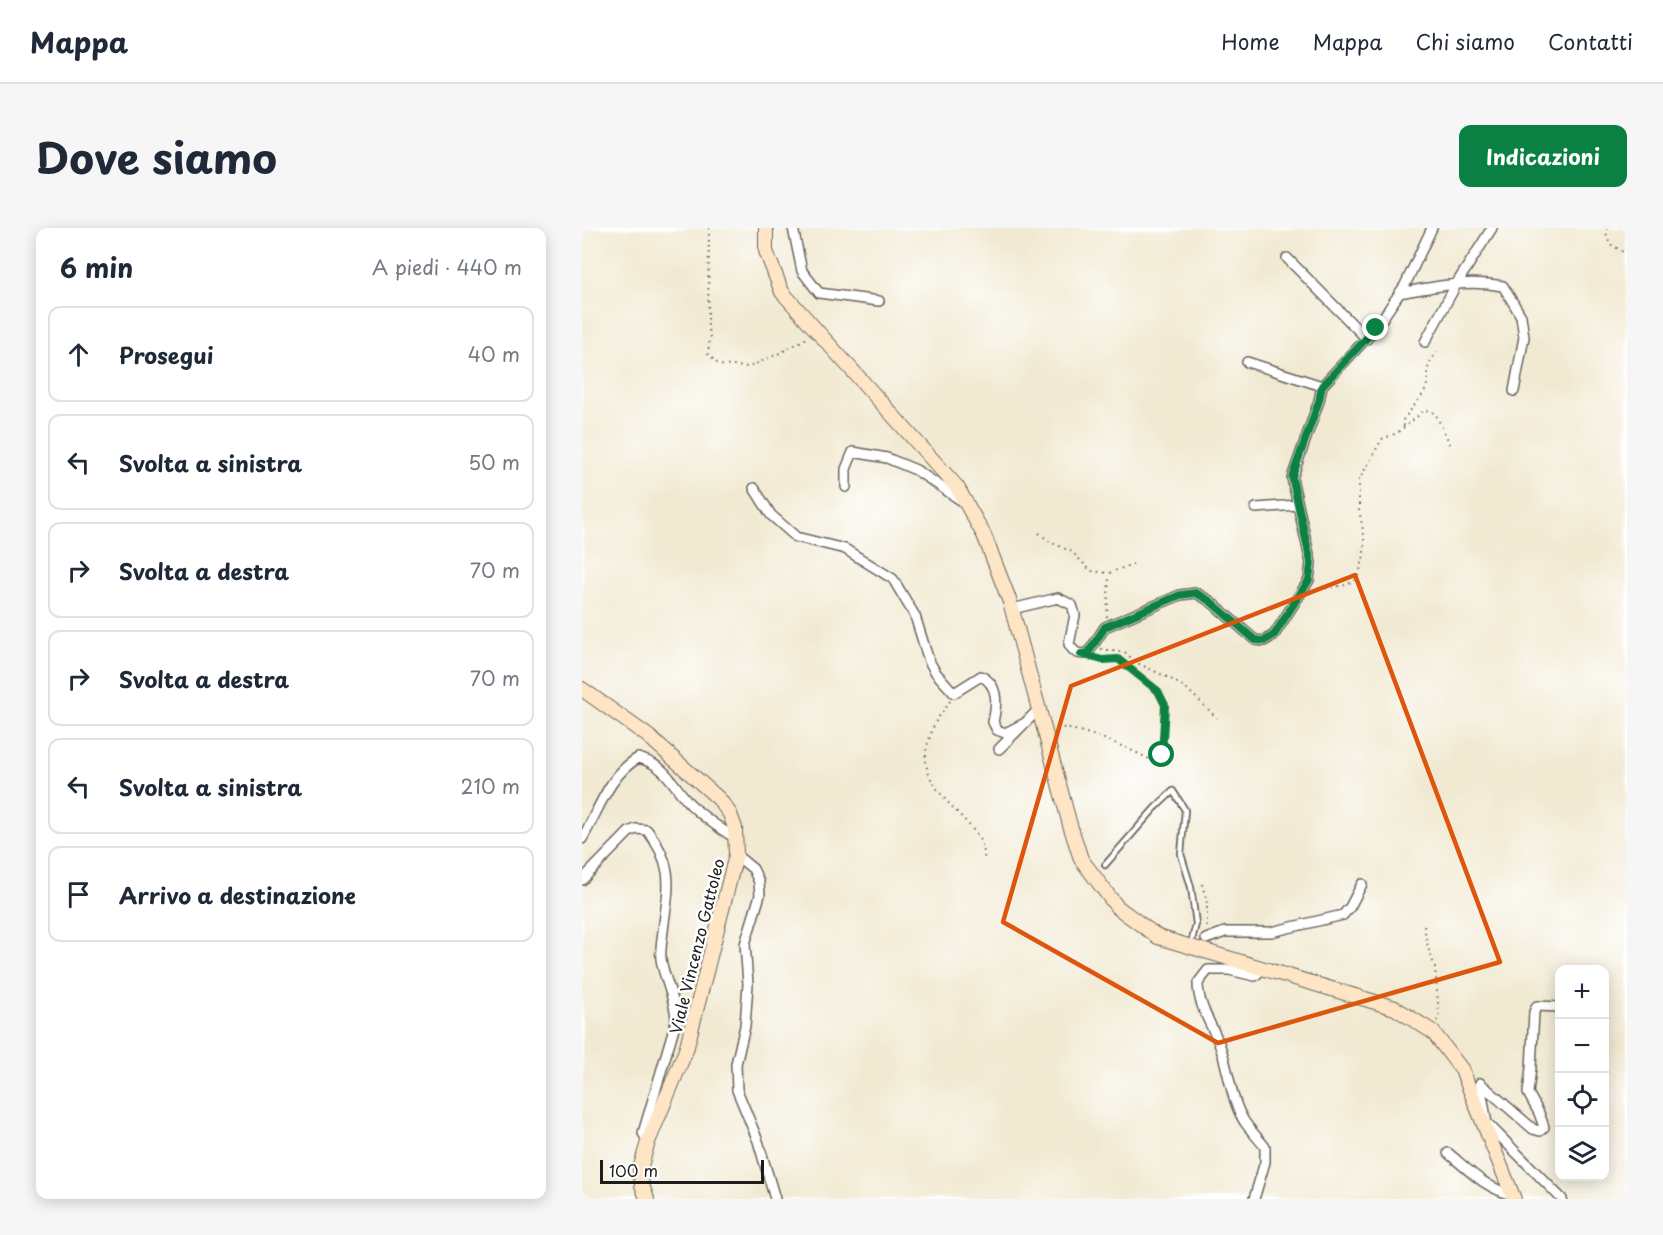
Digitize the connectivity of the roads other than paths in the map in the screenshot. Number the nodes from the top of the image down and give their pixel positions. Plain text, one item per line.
1 (766, 228) edge
2 (793, 228) edge
3 (1432, 228) edge
4 (1492, 228) edge
5 (1287, 258) dead end
6 (1457, 283) junction
7 (1399, 293) junction
8 (879, 301) dead end
9 (1367, 339) junction
10 (1425, 342) dead end
11 (1247, 362) dead end
12 (1322, 386) junction
13 (1514, 392) dead end
14 (846, 487) dead end
15 (754, 488) dead end
16 (967, 504) junction
17 (1297, 505) junction
18 (1256, 508) dead end
19 (1012, 609) junction
20 (582, 689) edge
21 (1039, 709) junction
22 (1025, 723) junction
23 (999, 749) dead end
24 (735, 838) junction
25 (582, 839) edge
26 (736, 855) junction
27 (1105, 865) dead end
28 (582, 880) edge
29 (1362, 884) dead end
30 (1206, 939) road end
31 (1191, 946) junction
32 (1263, 968) junction
33 (1555, 1008) edge
34 (1484, 1121) junction
35 (648, 1142) junction
36 (1448, 1153) dead end
37 (1513, 1197) edge
38 (647, 1199) edge
39 (774, 1199) edge
40 (1254, 1199) edge
41 (1562, 1199) edge

1 - 16 main road
2 - 8 street
3 - 7 street
4 - 6 street
5 - 9 street
6 - 7 street
6 - 10 street
6 - 13 street
7 - 9 street
9 - 12 street
11 - 12 street
12 - 17 street
14 - 16 street
15 - 22 street
16 - 19 main road
17 - 18 street
17 - 19 street
19 - 21 main road
20 - 24 main road, Viale Vincenzo Gattoleo
21 - 22 street
21 - 31 main road
22 - 23 street
24 - 25 street
24 - 26 main road, Viale Vincenzo Gattoleo
26 - 35 main road, Viale Vincenzo Gattoleo
26 - 39 street
27 - 31 lane
28 - 35 street
29 - 30 street
31 - 32 main road
32 - 34 main road
32 - 40 street
33 - 34 street
34 - 37 main road
34 - 41 street
35 - 38 main road, Viale Vincenzo Gattoleo
36 - 37 street

